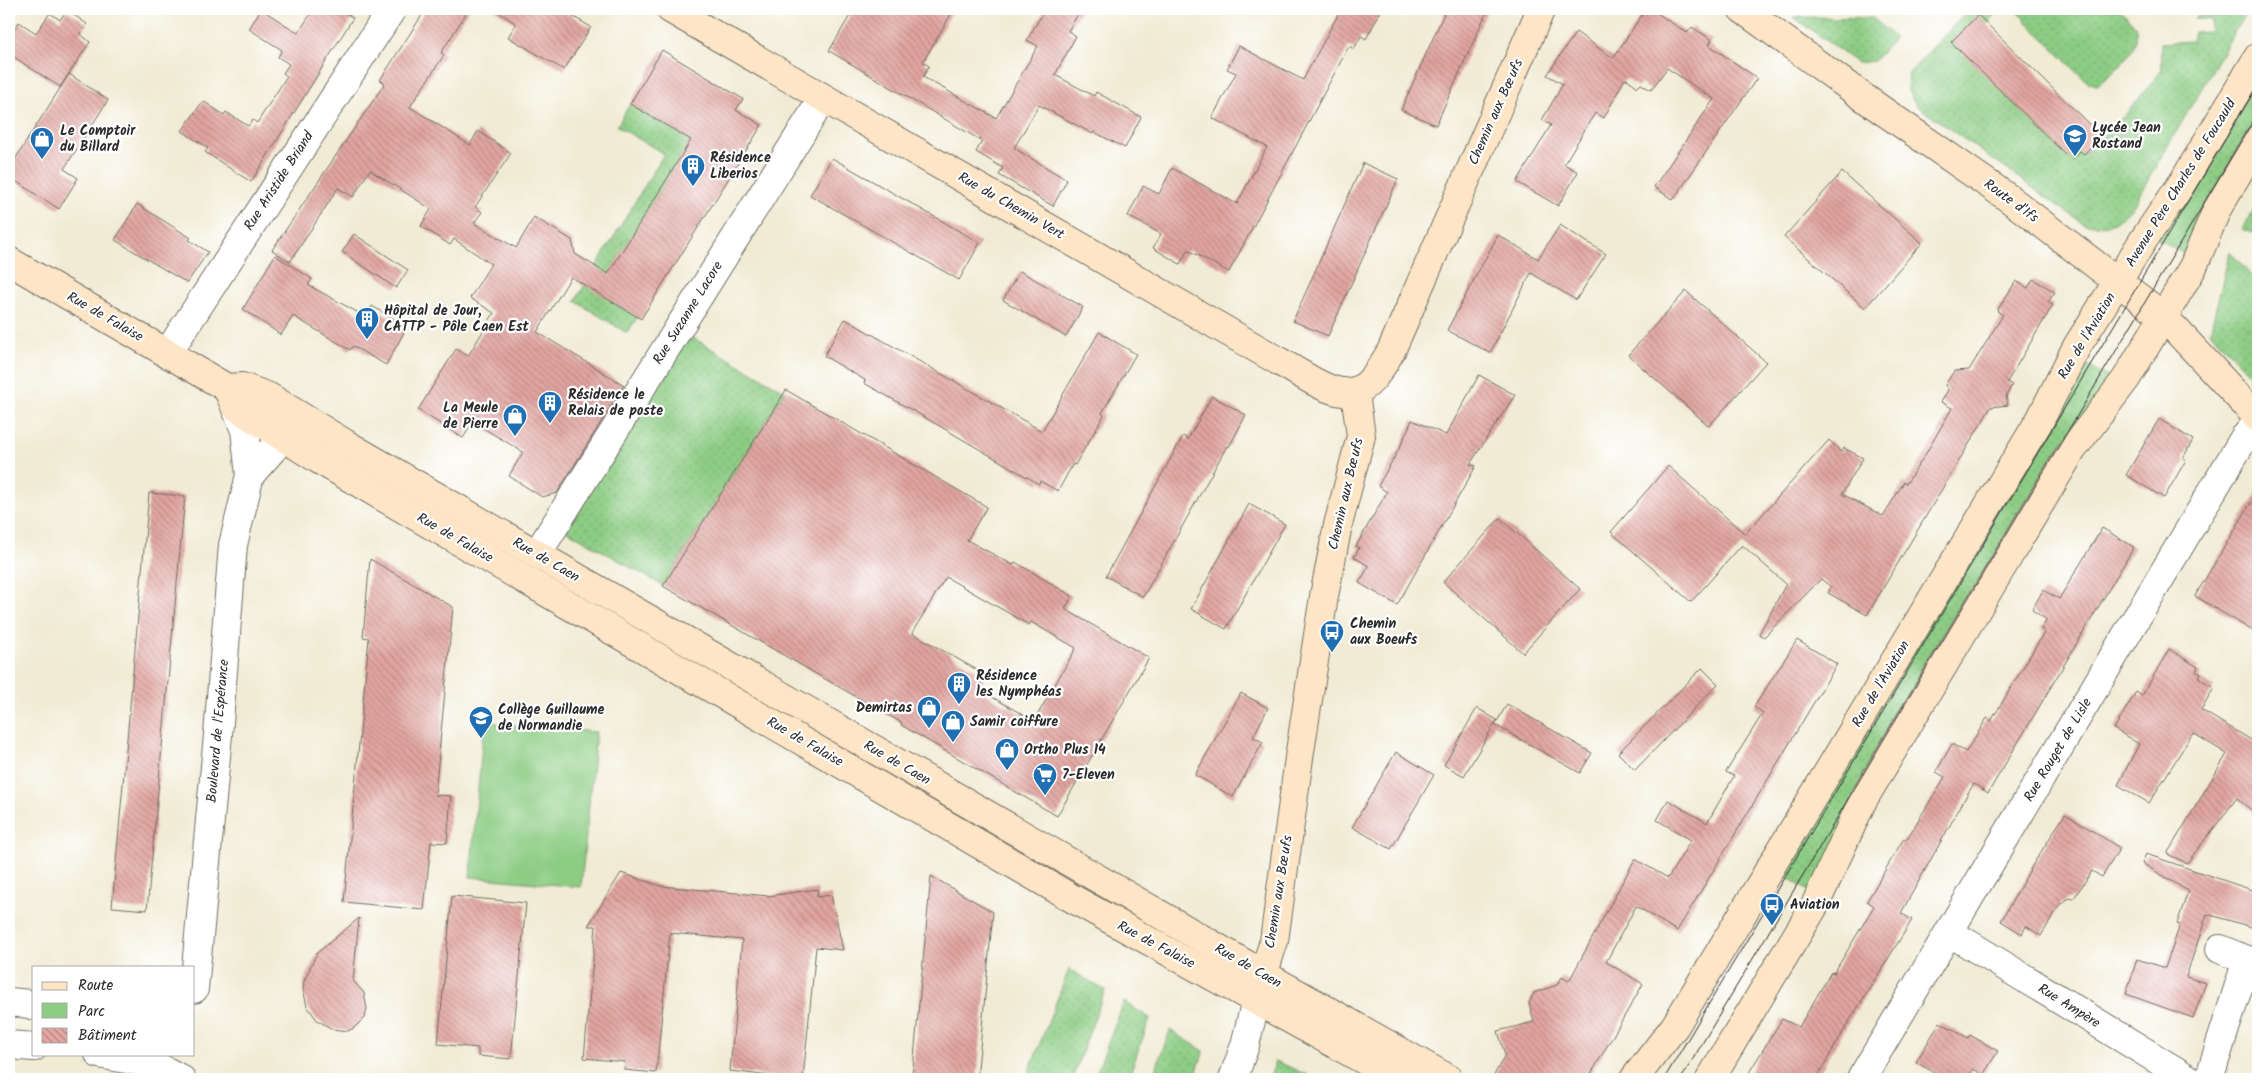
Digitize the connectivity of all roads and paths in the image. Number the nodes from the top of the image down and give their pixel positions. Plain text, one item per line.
1 (392, 9) edge
2 (670, 9) edge
3 (1541, 9) edge
4 (1742, 9) edge
5 (2258, 57) edge
6 (823, 98) junction
7 (2258, 139) edge
8 (9, 261) edge
9 (2118, 283) junction
10 (2163, 316) junction
11 (167, 354) junction
12 (1355, 393) junction
13 (231, 397) junction
14 (2258, 420) edge
15 (284, 438) junction
16 (346, 444) junction
17 (316, 458) junction
18 (250, 475) junction
19 (537, 554) junction
20 (1949, 932) junction
21 (2220, 949) dead end
22 (2253, 962) edge
23 (195, 978) edge
24 (1259, 987) junction
25 (9, 1002) edge
26 (32, 1005) edge
27 (9, 1045) edge
28 (32, 1047) edge
29 (108, 1056) edge
30 (151, 1066) edge
31 (181, 1079) edge
32 (1233, 1079) edge
33 (1398, 1079) edge
34 (1449, 1079) edge
35 (1634, 1079) edge
36 (1710, 1079) edge
37 (1860, 1079) edge
38 (2189, 1079) edge
39 (2209, 1079) edge

1 - 11 street, Rue Aristide Briand
2 - 6 main road, Rue du Chemin Vert
3 - 12 main road, Chemin aux Bœufs
4 - 9 main road, Route d'Ifs
5 - 9 main road, Avenue Père Charles de Foucauld
6 - 12 main road, Rue du Chemin Vert
6 - 19 street, Rue Suzanne Lacore
7 - 10 main road
8 - 11 main road, Rue de Falaise
9 - 10 main road, Route d'Ifs
9 - 35 main road, Rue de l'Aviation
10 - 14 main road, Route d'Ifs
10 - 36 main road
11 - 13 main road, Rue de Falaise
12 - 24 main road, Chemin aux Bœufs
13 - 15 main road, Rue de Falaise
13 - 16 main road, Rue de Falaise
13 - 18 street, Boulevard de l'Espérance
14 - 20 street, Rue Rouget de Lisle
15 - 16 street
15 - 17 main road, Rue de Falaise
15 - 18 street, Boulevard de l'Espérance
16 - 19 main road, Rue de Caen
17 - 18 street
17 - 24 main road, Rue de Falaise
18 - 23 street, Boulevard de l'Espérance
19 - 24 main road, Rue de Caen
20 - 37 street, Rue Rouget de Lisle
20 - 38 street, Rue Ampère
21 - 22 street
22 - 39 street
24 - 32 street
24 - 33 main road, Rue de Falaise
24 - 34 main road, Rue de Caen
25 - 26 street
27 - 28 street
29 - 30 street
30 - 31 street

